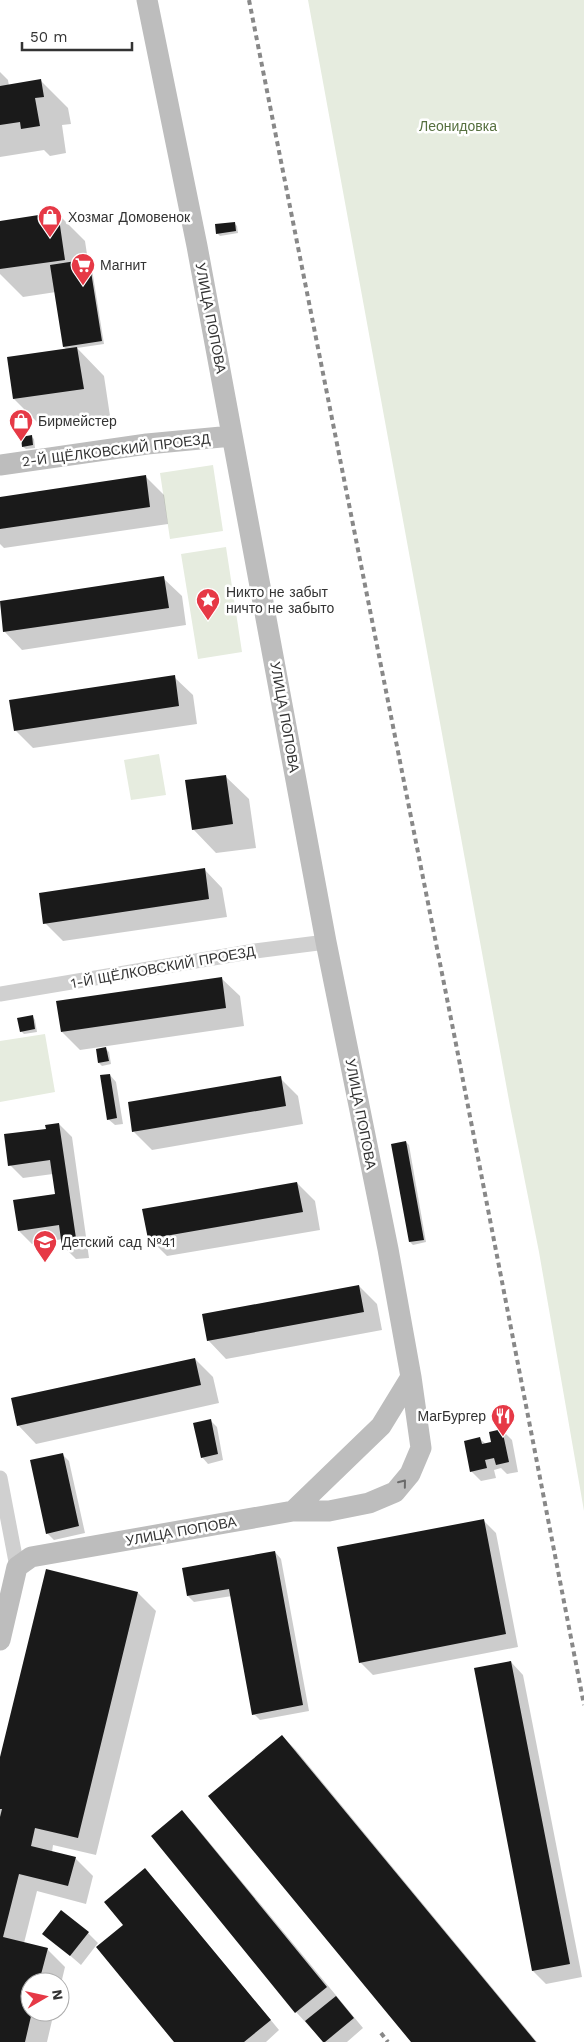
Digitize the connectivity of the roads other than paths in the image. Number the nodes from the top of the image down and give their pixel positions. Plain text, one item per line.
1 (147, 0) edge
2 (232, 436) junction
3 (0, 465) edge
4 (326, 942) junction
5 (0, 994) edge
6 (411, 1377) junction
7 (382, 1426) junction
8 (421, 1448) junction
9 (334, 1474) junction
10 (0, 1478) edge
11 (369, 1502) junction
12 (293, 1512) junction
13 (17, 1567) junction
14 (1, 1630) edge

1 - 2 street, УЛИЦА ПОПОВА
2 - 3 street, 2-Й ЩЁЛКОВСКИЙ ПРОЕЗД
2 - 4 street, УЛИЦА ПОПОВА
4 - 5 street, 1-Й ЩЁЛКОВСКИЙ ПРОЕЗД
4 - 6 street, УЛИЦА ПОПОВА
6 - 7 street
6 - 8 street, УЛИЦА ПОПОВА
7 - 8 street
7 - 9 street
11 -> 8 street
9 - 11 street
9 - 12 street
10 - 13 street
11 - 12 street, УЛИЦА ПОПОВА
12 - 13 street, УЛИЦА ПОПОВА
13 - 14 street

